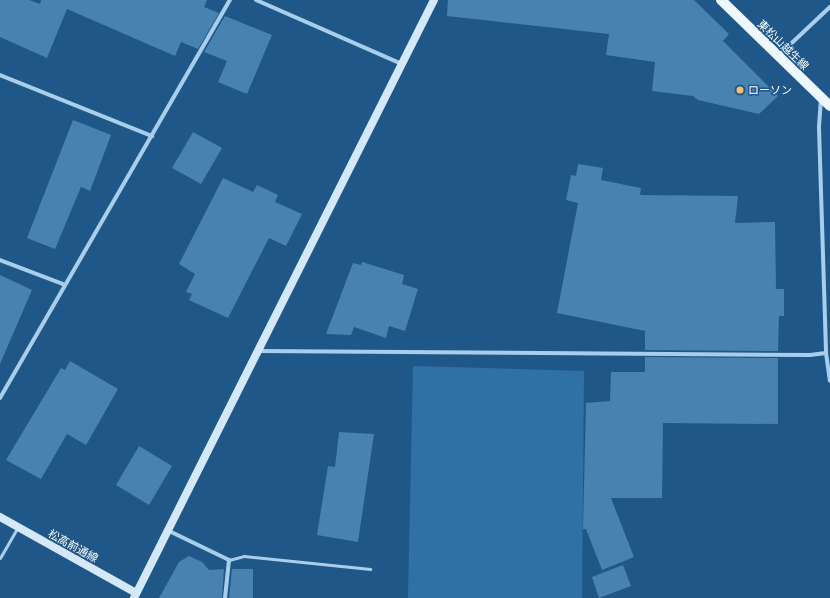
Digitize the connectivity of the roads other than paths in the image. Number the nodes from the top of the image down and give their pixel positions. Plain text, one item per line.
1 (230, 0) edge
2 (256, 0) edge
3 (434, 0) edge
4 (721, 0) edge
5 (830, 7) edge
6 (777, 57) junction
7 (402, 64) junction
8 (0, 75) edge
9 (821, 98) junction
10 (830, 106) edge
11 (152, 136) junction
12 (0, 260) edge
13 (63, 284) junction
14 (257, 352) junction
15 (826, 353) junction
16 (830, 381) edge
17 (0, 398) edge
18 (0, 517) edge
19 (17, 528) junction
20 (167, 530) junction
21 (0, 558) edge
22 (229, 560) junction
23 (370, 569) dead end
24 (135, 596) edge
25 (225, 598) edge

1 - 11 street
2 - 7 street
3 - 7 street
4 - 6 main road, 東松山越生線
5 - 6 street
6 - 9 main road, 東松山越生線
7 - 14 street
8 - 11 street
9 - 10 main road, 東松山越生線
9 - 15 street
11 - 13 street
12 - 13 street
13 - 17 street
14 - 15 street
14 - 20 street
15 - 16 street
18 - 19 street, 松高前通線
19 - 21 lane
19 - 24 street, 松高前通線
20 - 22 street
20 - 24 street
22 - 23 lane
22 - 25 street

